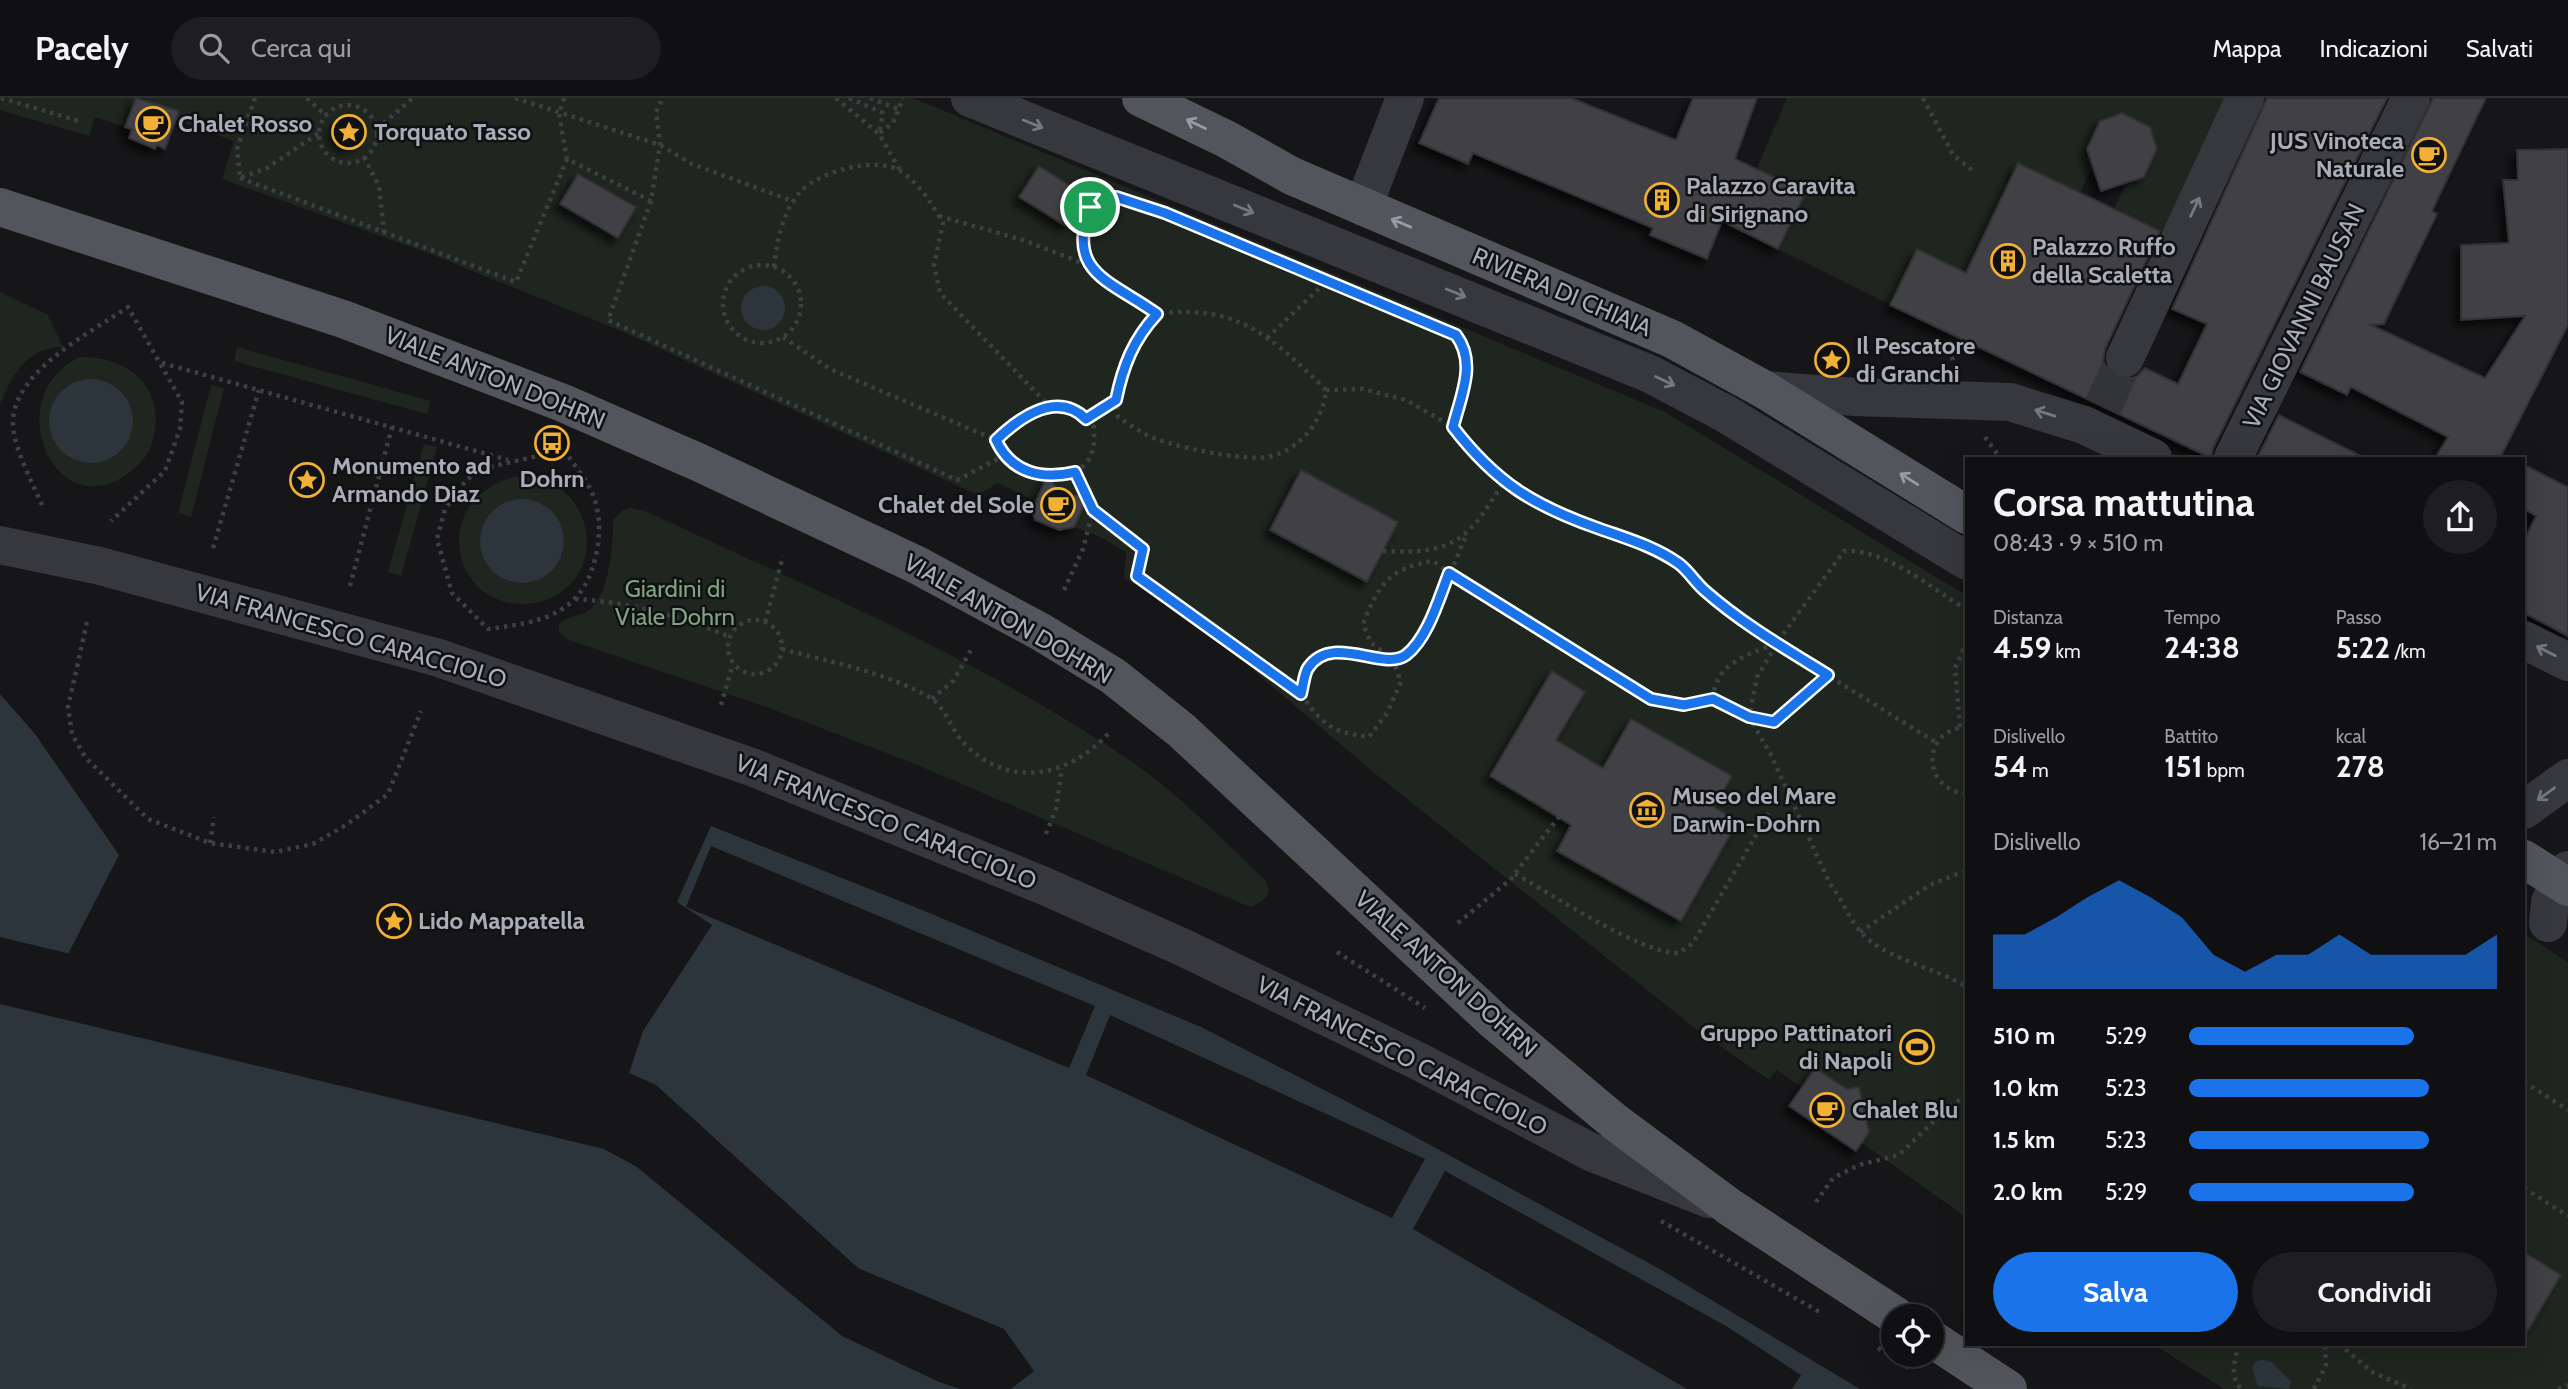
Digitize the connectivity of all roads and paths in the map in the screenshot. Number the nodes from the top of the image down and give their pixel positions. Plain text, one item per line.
1 (1, 98) edge
2 (254, 98) edge
3 (307, 98) edge
4 (413, 98) edge
5 (515, 98) edge
6 (564, 98) edge
7 (663, 98) edge
8 (836, 98) edge
9 (849, 98) edge
10 (870, 98) edge
11 (903, 98) edge
12 (970, 98) edge
13 (1141, 98) edge
14 (1405, 98) edge
15 (1923, 98) edge
16 (2245, 98) edge
17 (2411, 98) edge
18 (898, 109) junction
19 (559, 114) junction
20 (326, 116) junction
21 (82, 122) dead end
22 (377, 128) junction
23 (319, 134) junction
24 (879, 134) junction
25 (660, 145) junction
26 (364, 157) junction
27 (567, 159) junction
28 (901, 171) junction
29 (1976, 173) dead end
30 (240, 178) junction
31 (651, 201) junction
32 (1129, 201) dead end
33 (795, 202) junction
34 (0, 207) edge
35 (1363, 207) junction
36 (938, 215) junction
37 (384, 232) junction
38 (1091, 266) junction
39 (774, 267) junction
40 (1314, 278) dead end
41 (1326, 282) junction
42 (1337, 287) dead end
43 (1157, 314) junction
44 (1444, 331) dead end
45 (783, 337) junction
46 (1267, 338) junction
47 (2125, 358) tunnel mouth
48 (162, 362) junction
49 (258, 390) junction
50 (1326, 390) junction
51 (1765, 390) junction
52 (1116, 400) junction
53 (1051, 408) junction
54 (1086, 419) junction
55 (392, 427) junction
56 (1453, 427) junction
57 (996, 440) junction
58 (1003, 456) junction
59 (2152, 457) edge
60 (2233, 457) edge
61 (510, 461) junction
62 (1075, 472) junction
63 (1504, 481) junction
64 (42, 505) dead end
65 (1093, 510) junction
66 (1965, 514) edge
67 (111, 521) dead end
68 (1465, 538) junction
69 (0, 545) edge
70 (213, 548) dead end
71 (1383, 551) dead end
72 (783, 556) dead end
73 (1965, 560) edge
74 (1449, 573) junction
75 (350, 586) dead end
76 (1064, 590) dead end
77 (574, 598) junction
78 (1965, 609) edge
79 (87, 622) dead end
80 (765, 622) junction
81 (730, 637) junction
82 (2525, 641) edge
83 (1777, 644) junction
84 (1965, 646) edge
85 (782, 649) junction
86 (971, 650) dead end
87 (1393, 659) junction
88 (2568, 663) edge
89 (733, 664) junction
90 (1828, 675) junction
91 (1301, 694) junction
92 (932, 699) junction
93 (1713, 699) junction
94 (721, 705) dead end
95 (421, 711) dead end
96 (1749, 717) junction
97 (1960, 727) junction
98 (1965, 727) edge
99 (1108, 734) dead end
100 (1937, 743) junction
101 (1062, 768) junction
102 (2568, 778) edge
103 (1965, 794) edge
104 (1575, 796) dead end
105 (2525, 809) edge
106 (1769, 813) dead end
107 (214, 817) dead end
108 (1046, 834) dead end
109 (210, 843) junction
110 (2525, 860) edge
111 (1965, 871) edge
112 (1515, 874) junction
113 (2565, 880) edge
114 (2546, 922) edge
115 (1458, 923) dead end
116 (1860, 932) junction
117 (1337, 952) dead end
118 (1965, 986) edge
119 (1435, 1014) dead end
120 (2525, 1083) edge
121 (1965, 1096) edge
122 (2568, 1110) edge
123 (2525, 1189) edge
124 (1816, 1202) dead end
125 (1731, 1208) junction
126 (1651, 1215) dead end
127 (2568, 1216) edge
128 (1831, 1319) dead end
129 (1881, 1328) edge
130 (2238, 1346) edge
131 (2325, 1346) edge
132 (2341, 1346) edge
133 (1944, 1363) edge
134 (2568, 1385) edge
135 (2008, 1389) edge
136 (2242, 1389) edge
137 (2314, 1389) edge
138 (2411, 1389) edge
139 (2558, 1389) edge

1 - 21 path
2 - 30 path
3 - 20 path
4 - 22 path
5 - 19 path
6 - 19 path
7 - 25 path
8 - 24 path
9 - 24 path
10 - 18 path
11 - 18 path
12 -> 73 street
35 -> 13 main road, RIVIERA DI CHIAIA
14 - 35 street
15 - 29 path
47 -> 16 street
17 - 60 street, VIA GIOVANNI BAUSAN
18 - 24 path
19 - 25 path
19 - 27 path
20 - 22 path
20 - 23 path
22 - 26 path
23 - 26 path
23 - 30 path
24 - 28 path
25 - 31 path
25 - 33 path
26 - 37 path
27 - 31 path
27 - 37 path
28 - 33 path
28 - 36 path
30 - 37 path
31 - 58 path
32 - 38 path
33 - 39 path
34 - 125 main road, VIALE ANTON DOHRN
51 -> 35 main road, RIVIERA DI CHIAIA
36 - 38 path
36 - 53 path
38 - 43 path
39 - 45 path
39 - 45 path
40 - 41 path
41 - 42 path
41 - 46 path
43 - 46 path
43 - 52 path
44 - 56 path
45 - 57 path
46 - 50 path
48 - 49 path
48 - 64 path
48 - 67 path
49 - 55 path
49 - 70 path
50 - 52 path
50 - 56 path
59 -> 51 street
66 -> 51 main road, RIVIERA DI CHIAIA
52 - 54 path
53 - 54 path
53 - 57 path
54 - 62 path
55 - 61 path
55 - 75 path
56 - 63 path
57 - 58 path
58 - 62 path
61 - 77 path
61 - 77 path
62 - 65 path
63 - 68 path
63 - 83 path
65 - 76 path
65 - 91 path
68 - 71 path
68 - 74 path
69 - 125 street, VIA FRANCESCO CARACCIOLO
72 - 80 path
74 - 87 path
74 - 87 path
74 - 93 path
77 - 81 path
78 - 83 path
79 - 109 path
80 - 81 path
80 - 85 path
81 - 89 path
88 -> 82 street
83 - 90 path
83 - 93 path
83 - 96 path
84 - 97 path
85 - 89 path
85 - 92 path
86 - 92 path
87 - 91 path
87 - 91 path
89 - 94 path
90 - 96 path
90 - 100 path
92 - 101 path
93 - 96 path
95 - 109 path
96 - 116 path
97 - 98 path
97 - 100 path
99 - 101 path
100 - 103 path
101 - 108 path
102 -> 105 street
104 - 112 path
106 - 112 path
107 - 109 path
110 - 113 main road
111 - 116 path
112 - 115 path
113 - 114 street
116 - 118 path
117 - 119 path
120 - 122 path
121 - 124 path
123 - 127 path
125 - 129 main road, VIALE ANTON DOHRN
126 - 128 path
130 - 136 path
131 - 137 path
132 - 138 path
133 - 135 main road
134 - 139 path

